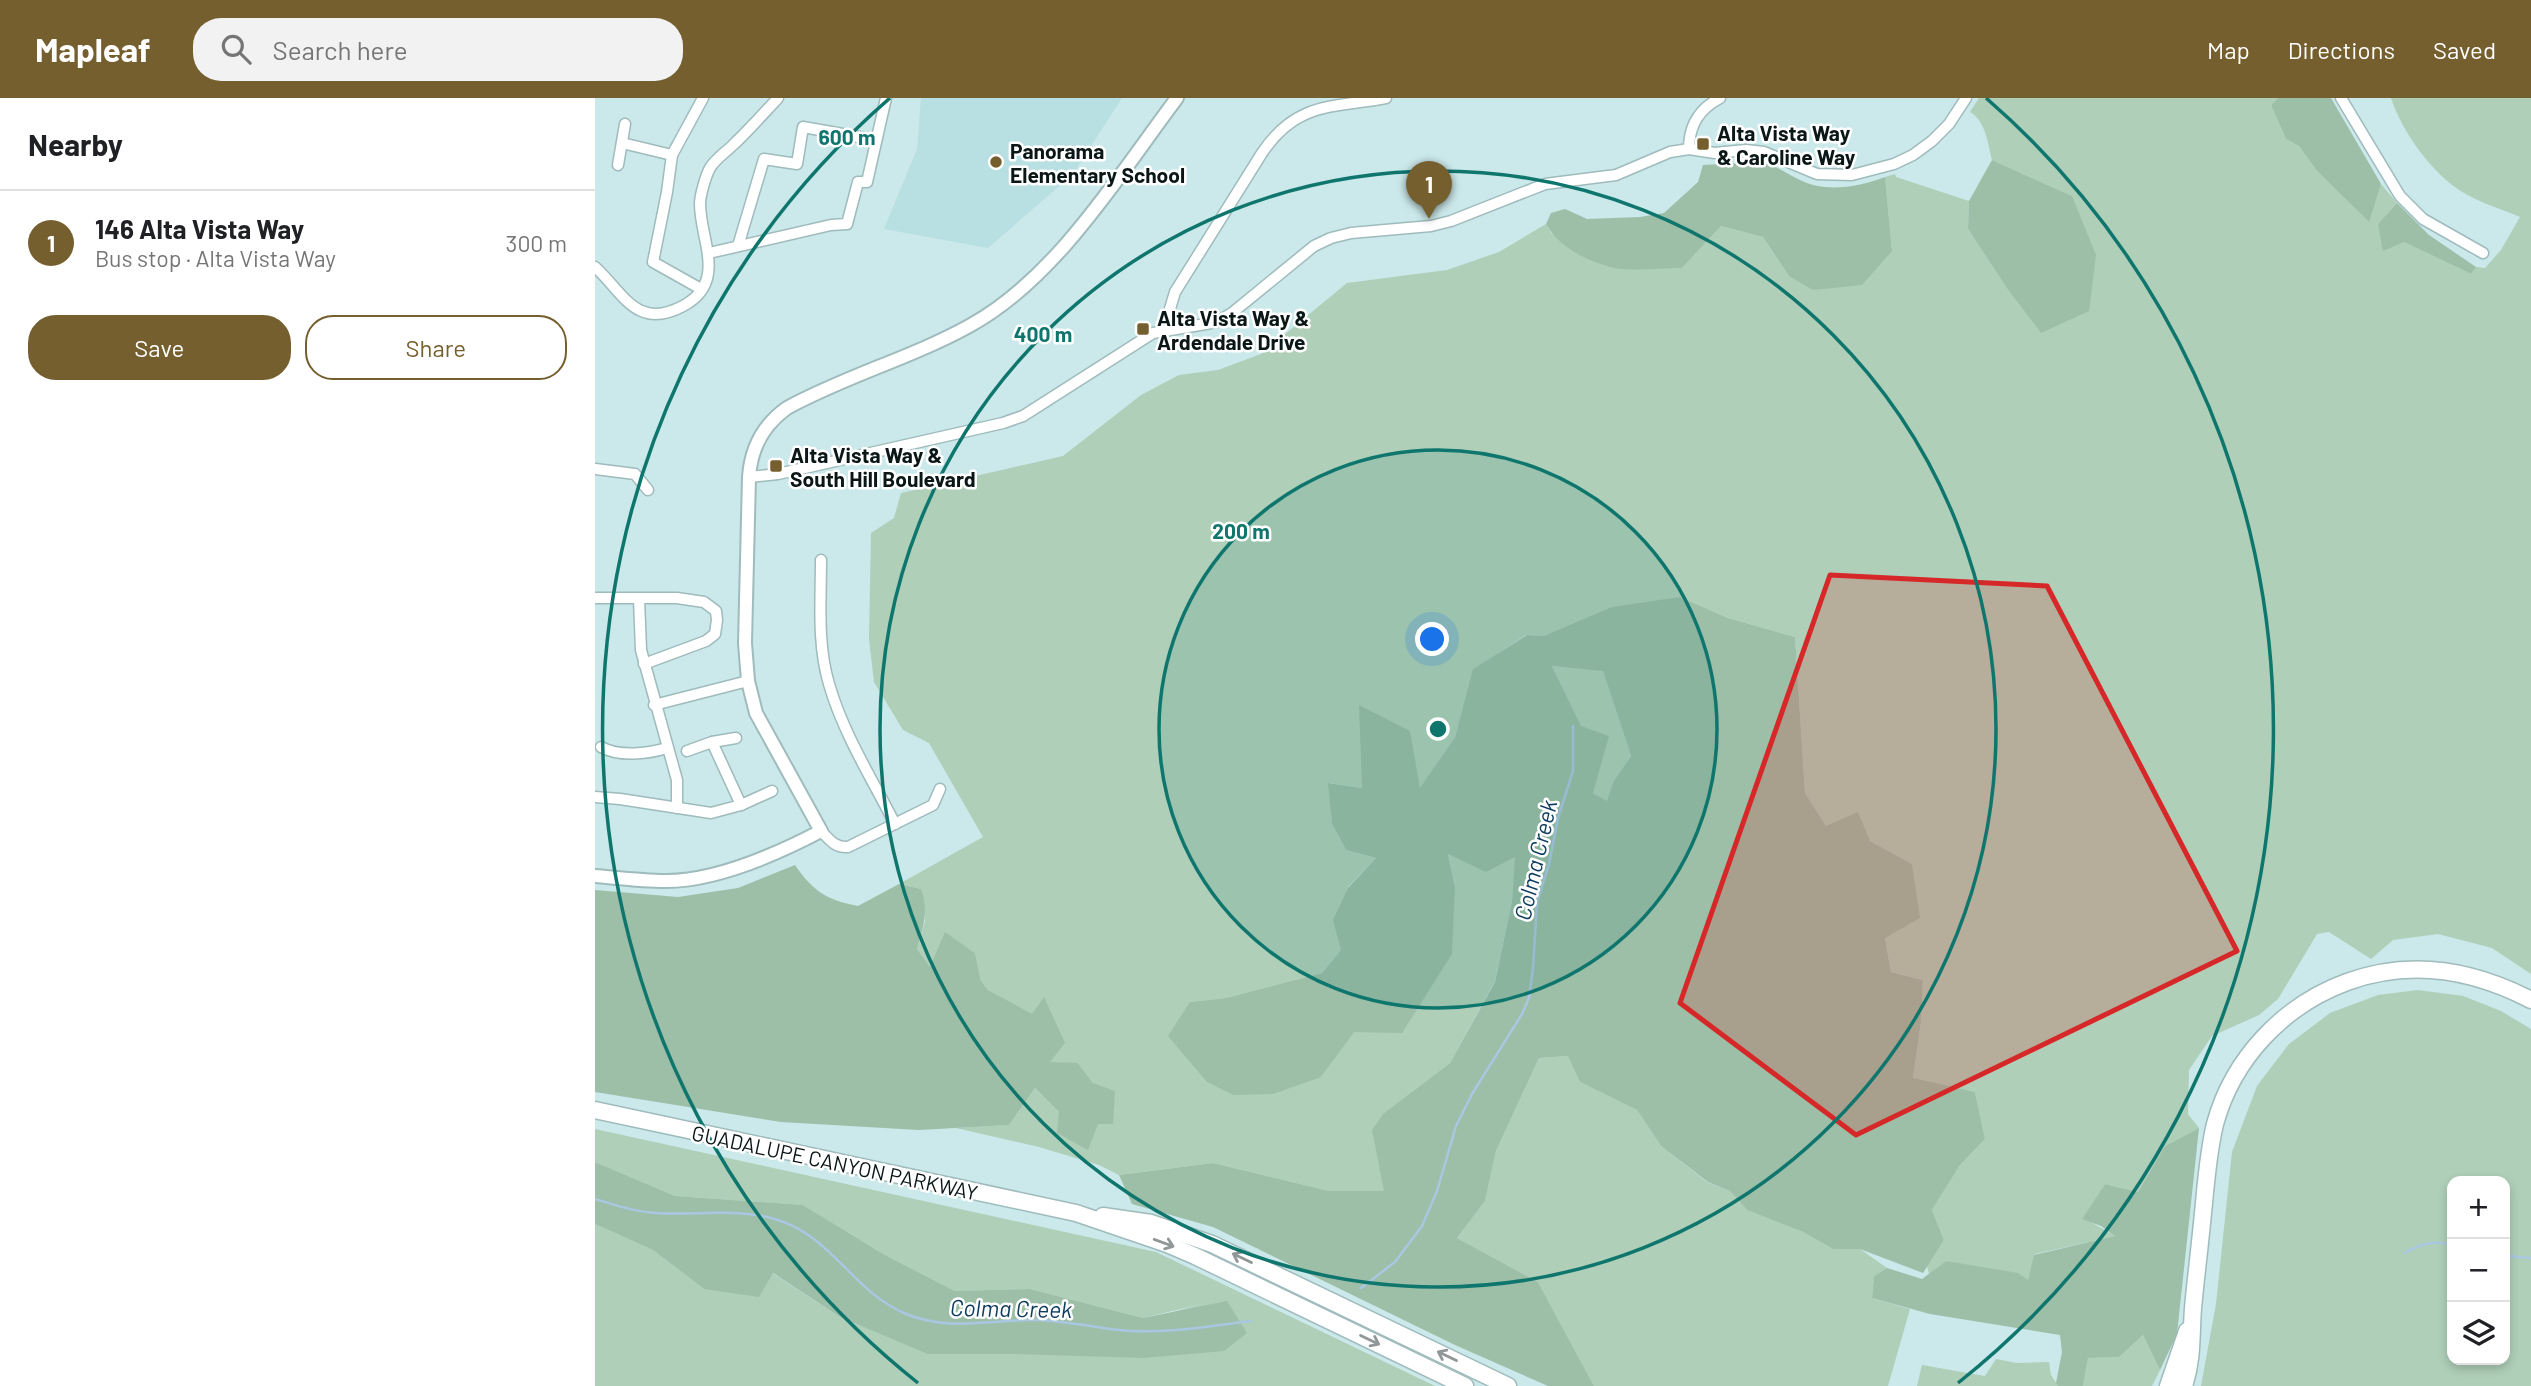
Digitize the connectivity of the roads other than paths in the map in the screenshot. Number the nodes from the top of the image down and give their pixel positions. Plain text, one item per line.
1 (703, 98) edge
2 (778, 98) edge
3 (886, 98) edge
4 (1177, 98) edge
5 (1386, 98) edge
6 (1720, 98) edge
7 (1966, 98) edge
8 (2341, 98) edge
9 (625, 124) dead end
10 (876, 140) junction
11 (622, 143) junction
12 (1689, 149) junction
13 (672, 155) junction
14 (618, 165) dead end
15 (738, 246) junction
16 (709, 253) junction
17 (2483, 253) dead end
18 (595, 267) edge
19 (701, 289) junction
20 (1172, 328) junction
21 (595, 469) edge
22 (749, 477) junction
23 (648, 490) dead end
24 (821, 561) dead end
25 (595, 598) edge
26 (639, 599) junction
27 (644, 664) junction
28 (748, 681) junction
29 (654, 705) junction
30 (736, 738) dead end
31 (712, 742) junction
32 (601, 747) dead end
33 (667, 748) junction
34 (687, 751) dead end
35 (940, 789) dead end
36 (772, 791) dead end
37 (595, 797) edge
38 (741, 805) junction
39 (677, 808) junction
40 (895, 824) junction
41 (821, 831) junction
42 (595, 876) edge
43 (2531, 1000) edge
44 (595, 1110) edge
45 (1076, 1213) junction
46 (2193, 1312) junction
47 (1465, 1386) edge
48 (1509, 1386) edge
49 (2168, 1386) edge
50 (2184, 1386) edge

1 - 13 street
2 - 16 street
3 - 10 street
4 - 22 street
5 - 20 street
6 - 12 street
7 - 12 street
8 - 17 street
9 - 11 street
10 - 15 street
10 - 15 street
11 - 13 street
11 - 14 street
12 - 20 street
13 - 19 street
15 - 16 street
16 - 19 street
18 - 19 street
20 - 22 street
21 - 23 street
22 - 28 street
24 - 40 street
25 - 26 street
26 - 27 street
26 - 27 street
27 - 29 street
28 - 29 street
28 - 41 street
29 - 33 street
30 - 31 street
31 - 34 street
31 - 38 street
32 - 33 street
33 - 39 street
35 - 40 street
36 - 38 street
37 - 39 street
38 - 39 street
40 - 41 street
41 - 42 street
43 - 46 main road
44 - 45 main road, GUADALUPE CANYON PARKWAY
45 -> 47 main road, GUADALUPE CANYON PARKWAY
48 -> 45 main road, GUADALUPE CANYON PARKWAY
46 - 49 main road
46 - 50 main road

